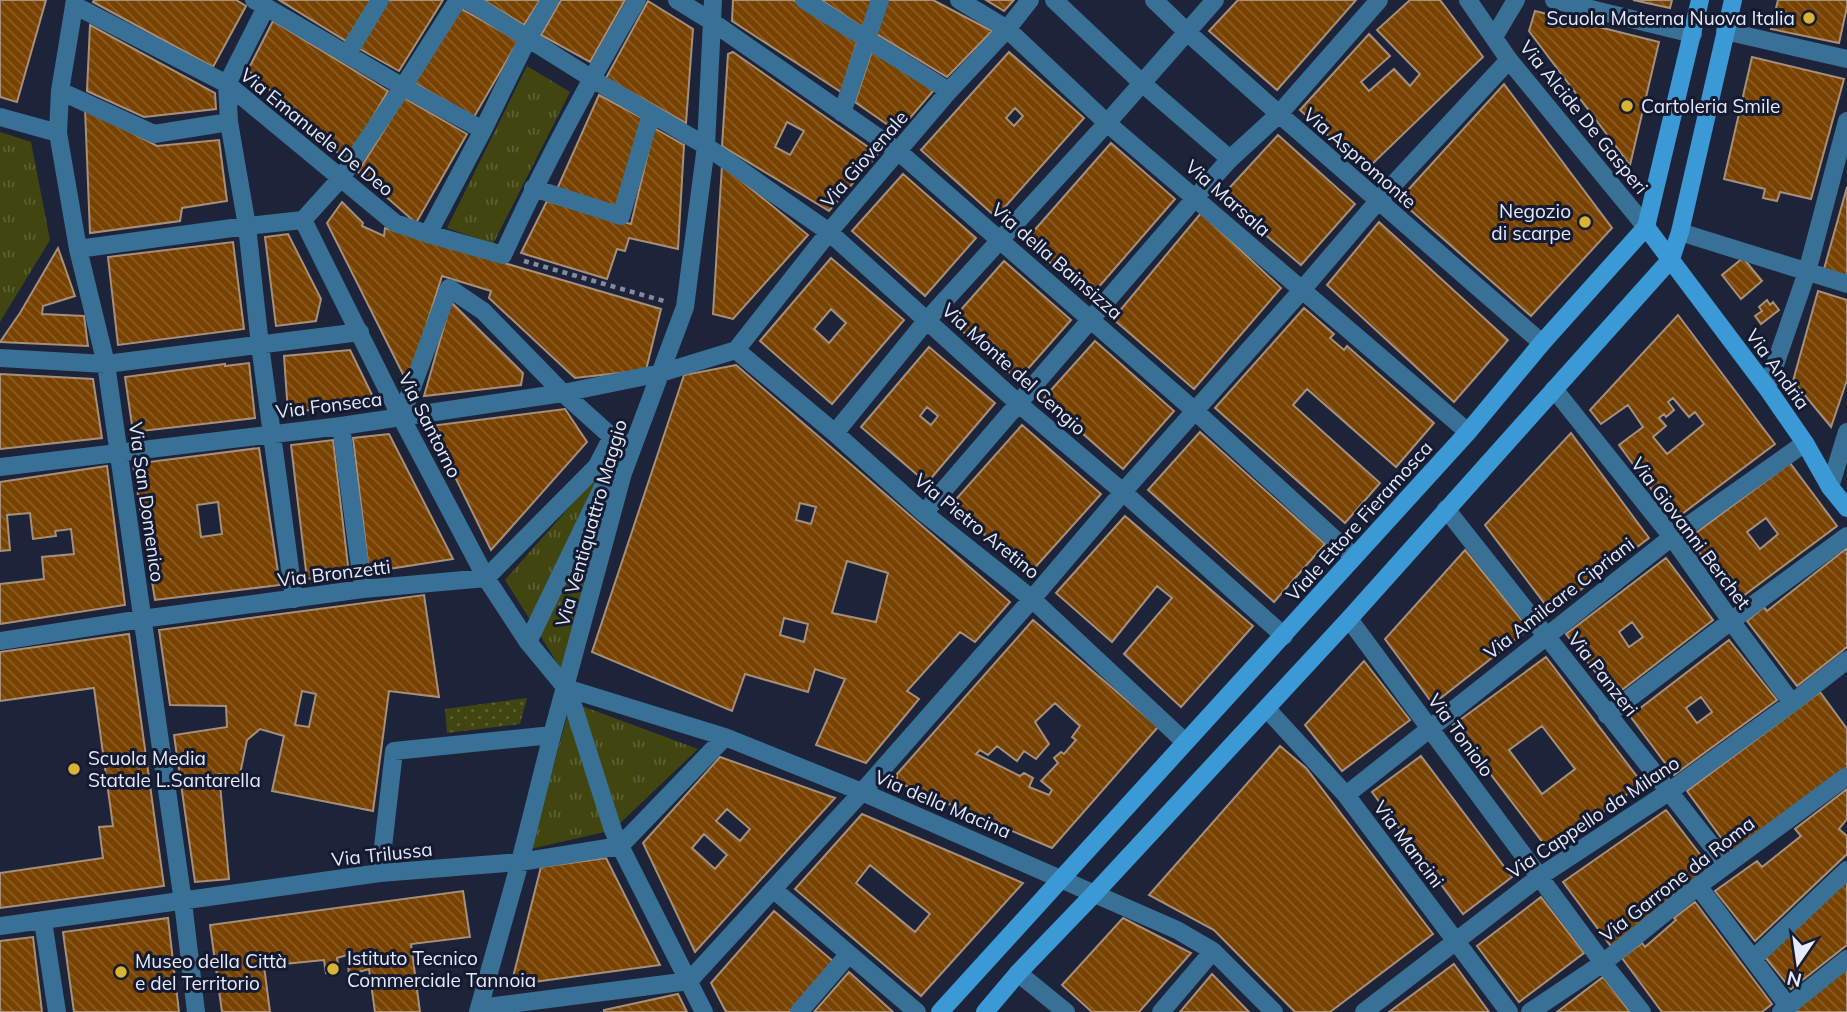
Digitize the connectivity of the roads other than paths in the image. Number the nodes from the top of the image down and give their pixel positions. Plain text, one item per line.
1 (380, 0) edge
2 (458, 0) edge
3 (467, 0) edge
4 (550, 0) edge
5 (637, 0) edge
6 (677, 0) edge
7 (713, 0) edge
8 (804, 0) edge
9 (880, 0) edge
10 (959, 0) edge
11 (1030, 0) edge
12 (1054, 0) edge
13 (1154, 0) edge
14 (1215, 0) edge
15 (1380, 0) edge
16 (1468, 0) edge
17 (1516, 0) edge
18 (1554, 0) edge
19 (1700, 0) edge
20 (1732, 0) edge
21 (74, 3) edge
22 (260, 3) edge
23 (711, 21) junction
24 (1007, 29) junction
25 (1725, 31) junction
26 (1187, 32) junction
27 (1693, 34) junction
28 (1494, 37) junction
29 (528, 38) junction
30 (867, 39) junction
31 (348, 53) junction
32 (1847, 59) edge
33 (1510, 60) junction
34 (591, 78) junction
35 (227, 84) junction
36 (1143, 84) junction
37 (403, 87) junction
38 (60, 91) junction
39 (949, 91) junction
40 (842, 113) junction
41 (651, 114) junction
42 (1279, 114) junction
43 (0, 117) edge
44 (1847, 121) edge
45 (229, 122) junction
46 (1107, 123) junction
47 (483, 130) junction
48 (58, 133) junction
49 (706, 146) junction
50 (899, 152) junction
51 (1230, 159) junction
52 (341, 178) junction
53 (533, 188) junction
54 (1196, 197) junction
55 (1378, 201) junction
56 (303, 220) junction
57 (247, 226) junction
58 (1646, 227) junction
59 (829, 232) junction
60 (1680, 232) junction
61 (428, 234) junction
62 (1000, 239) junction
63 (78, 249) junction
64 (1671, 259) junction
65 (1807, 272) junction
66 (1847, 284) edge
67 (1302, 290) junction
68 (1092, 319) junction
69 (926, 320) junction
70 (360, 332) junction
71 (1542, 343) junction
72 (260, 345) junction
73 (736, 350) junction
74 (0, 358) edge
75 (106, 364) junction
76 (661, 373) junction
77 (1767, 388) junction
78 (1554, 389) junction
79 (563, 393) junction
80 (1019, 404) junction
81 (1195, 411) junction
82 (401, 417) junction
83 (341, 426) junction
84 (1468, 432) junction
85 (1847, 432) edge
86 (835, 433) junction
87 (272, 434) junction
88 (612, 437) junction
89 (1805, 443) junction
90 (633, 446) junction
91 (120, 452) junction
92 (0, 467) edge
93 (611, 470) junction
94 (1830, 486) junction
95 (1123, 492) junction
96 (1847, 508) edge
97 (1446, 509) junction
98 (925, 513) junction
99 (1847, 536) edge
100 (1672, 537) junction
101 (1354, 557) junction
102 (486, 578) junction
103 (363, 589) junction
104 (294, 599) junction
105 (1032, 599) junction
106 (142, 619) junction
107 (1349, 619) junction
108 (1731, 621) junction
109 (1545, 635) junction
110 (1284, 636) junction
111 (0, 641) edge
112 (528, 642) junction
113 (1847, 660) edge
114 (564, 680) junction
115 (1792, 703) junction
116 (1267, 709) junction
117 (1607, 715) junction
118 (1430, 728) junction
119 (552, 735) junction
120 (725, 737) junction
121 (1185, 742) junction
122 (698, 749) dead end
123 (1847, 776) edge
124 (862, 792) junction
125 (1670, 792) junction
126 (1346, 794) junction
127 (620, 846) junction
128 (526, 855) junction
129 (1727, 865) junction
130 (1847, 870) edge
131 (380, 873) junction
132 (1539, 877) junction
133 (1060, 878) junction
134 (1698, 887) junction
135 (773, 889) junction
136 (1094, 894) junction
137 (183, 902) junction
138 (43, 921) junction
139 (0, 926) edge
140 (1456, 941) junction
141 (1213, 951) junction
142 (849, 954) junction
143 (1753, 959) junction
144 (1847, 959) edge
145 (1603, 963) junction
146 (1018, 973) junction
147 (689, 981) junction
148 (589, 994) junction
149 (1785, 1009) edge
150 (479, 1010) edge
151 (57, 1012) edge
152 (196, 1012) edge
153 (591, 1012) edge
154 (705, 1012) edge
155 (799, 1012) edge
156 (916, 1012) edge
157 (940, 1012) edge
158 (985, 1012) edge
159 (1066, 1012) edge
160 (1161, 1012) edge
161 (1274, 1012) edge
162 (1364, 1012) edge
163 (1509, 1012) edge
164 (1530, 1012) edge
165 (1642, 1012) edge

1 - 31 street
2 - 37 street
3 - 29 street, Via Monte del Cengio
4 - 29 street
5 - 34 street
6 - 23 street, Via della Bainsizza
7 - 23 street, Via Ventiquattro Maggio
8 - 30 street
9 - 30 street
10 - 24 street, Via Marsala
11 - 24 street, Via Giovenale
12 - 36 street
13 - 26 street, Via Aspromonte
14 - 26 street
15 - 42 street
16 - 28 street, Via Alcide De Gasperi
17 - 28 street
18 - 27 street
19 - 27 main road, Viale Ettore Fieramosca
20 - 25 main road
21 - 35 street, Via Emanuele De Deo
21 - 38 street, Via San Domenico
22 - 31 street
22 - 35 street
23 - 40 street, Via della Bainsizza
23 - 49 street, Via Ventiquattro Maggio
24 - 39 street, Via Giovenale
24 - 46 street, Via Marsala
25 - 32 street
25 - 60 main road
26 - 36 street
26 - 42 street, Via Aspromonte
27 - 58 main road, Viale Ettore Fieramosca
28 - 33 street, Via Alcide De Gasperi
29 - 34 street, Via Monte del Cengio
29 - 47 street
30 - 39 street
30 - 40 street
31 - 37 street
33 - 55 street
33 - 58 street, Via Alcide De Gasperi
34 - 41 street, Via Monte del Cengio
34 - 53 street
35 - 45 street
35 - 52 street, Via Emanuele De Deo
36 - 46 street
36 - 51 street
37 - 47 street
37 - 52 street
38 - 45 street
38 - 48 street, Via San Domenico
39 - 50 street, Via Giovenale
40 - 50 street, Via della Bainsizza
41 - 49 street, Via Monte del Cengio
41 - 53 street
42 - 51 street
42 - 55 street, Via Aspromonte
43 - 48 street
44 - 65 street
45 - 57 street
46 - 54 street, Via Marsala
46 - 62 street
47 - 61 street
48 - 63 street, Via San Domenico
49 - 59 street, Via Monte del Cengio
49 - 76 street, Via Ventiquattro Maggio
50 - 59 street, Via Giovenale
50 - 62 street, Via della Bainsizza
51 - 54 street
52 - 56 street
52 - 61 street, Via Emanuele De Deo
53 - 61 street, Via Emanuele De Deo
54 - 67 street, Via Marsala
54 - 68 street
55 - 67 street
55 - 71 street, Via Aspromonte
56 - 57 street
56 - 70 street, Via Santorno
57 - 63 street
57 - 72 street
58 - 64 main road, Via Alcide De Gasperi
58 - 71 main road, Viale Ettore Fieramosca
59 - 69 street, Via Monte del Cengio
59 - 73 street, Via Giovenale
60 - 64 main road
60 - 65 street
62 - 68 street, Via della Bainsizza
62 - 69 street
63 - 75 street, Via San Domenico
64 - 77 main road, Via Andria
64 - 78 main road
65 - 66 street
65 - 77 street
67 - 81 street
67 - 84 street, Via Marsala
68 - 80 street
68 - 81 street, Via della Bainsizza
69 - 80 street, Via Monte del Cengio
69 - 86 street
70 - 72 street
70 - 82 street, Via Santorno
71 - 84 main road, Viale Ettore Fieramosca
72 - 75 street
72 - 87 street
73 - 76 street, Via Fonseca
73 - 86 street, Via Pietro Aretino
74 - 75 street
75 - 91 street, Via San Domenico
76 - 79 street, Via Fonseca
76 - 90 street, Via Ventiquattro Maggio
77 - 89 main road, Via Andria
78 - 97 main road
78 - 100 street, Via Giovanni Berchet
79 - 82 street, Via Fonseca
79 - 82 street
79 - 88 street
80 - 95 street, Via Monte del Cengio
80 - 98 street
81 - 95 street
81 - 101 street, Via della Bainsizza
82 - 83 street, Via Fonseca
82 - 102 street, Via Santorno
83 - 87 street, Via Fonseca
83 - 103 street
84 - 101 main road, Viale Ettore Fieramosca
85 - 94 street
86 - 98 street, Via Pietro Aretino
87 - 91 street, Via Fonseca
87 - 104 street
88 - 90 street
88 - 93 street
89 - 94 main road, Via Andria
89 - 100 street, Via Amilcare Cipriani
90 - 93 street, Via Ventiquattro Maggio
91 - 92 street, Via Fonseca
91 - 106 street, Via San Domenico
93 - 102 street
93 - 112 street
93 - 114 street, Via Ventiquattro Maggio
94 - 96 main road, Via Andria
95 - 105 street
95 - 110 street, Via Monte del Cengio
97 - 107 main road
97 - 109 street, Via Panzeri
98 - 105 street, Via Pietro Aretino
99 - 108 street
100 - 108 street, Via Giovanni Berchet
100 - 109 street, Via Amilcare Cipriani
101 - 110 main road, Viale Ettore Fieramosca
102 - 103 street, Via Bronzetti
102 - 112 street, Via Santorno
103 - 104 street, Via Bronzetti
104 - 106 street, Via Bronzetti
105 - 121 street, Via Pietro Aretino
105 - 124 street
106 - 111 street, Via Bronzetti
106 - 137 street, Via San Domenico
107 - 116 main road
107 - 118 street, Via Toniolo
108 - 115 street, Via Giovanni Berchet
108 - 117 street
109 - 117 street, Via Panzeri
109 - 118 street, Via Amilcare Cipriani
110 - 121 main road, Viale Ettore Fieramosca
112 - 114 street, Via Santorno
113 - 115 street, Via Cappello da Milano
114 - 119 street, Via Ventiquattro Maggio
114 - 120 street, Via della Macina
114 - 127 street
115 - 125 street, Via Cappello da Milano
116 - 126 street, Via Mancini
116 - 136 main road
117 - 125 street, Via Panzeri
118 - 126 street, Via Amilcare Cipriani
118 - 132 street, Via Toniolo
119 - 128 street, Via Ventiquattro Maggio
119 - 131 street
120 - 122 street
120 - 124 street, Via della Macina
120 - 127 street
121 - 133 main road, Viale Ettore Fieramosca
123 - 129 street, Via Garrone da Roma
124 - 133 street, Via della Macina
124 - 135 street
125 - 129 street, Via Panzeri
125 - 132 street, Via Cappello da Milano
126 - 140 street, Via Mancini
127 - 128 street, Via Trilussa
127 - 147 street
128 - 131 street, Via Trilussa
128 - 150 street, Via Ventiquattro Maggio
129 - 134 street, Via Garrone da Roma
130 - 143 street
131 - 137 street, Via Trilussa
132 - 140 street, Via Cappello da Milano
132 - 145 street, Via Toniolo
133 - 136 street, Via della Macina
133 - 157 main road, Viale Ettore Fieramosca
134 - 143 street
134 - 145 street, Via Garrone da Roma
135 - 142 street
135 - 147 street
136 - 141 street, Via della Macina
136 - 146 main road
137 - 138 street, Via Trilussa
137 - 152 street, Via San Domenico
138 - 139 street, Via Trilussa
138 - 151 street
140 - 162 street, Via Cappello da Milano
140 - 163 street, Via Mancini
141 - 160 street
141 - 161 street, Via della Macina
142 - 155 street
142 - 156 street
143 - 149 street
144 - 149 street
145 - 164 street, Via Garrone da Roma
145 - 165 street, Via Toniolo
146 - 158 main road
146 - 159 street
147 - 148 street
147 - 154 street
148 - 150 street
148 - 153 street

